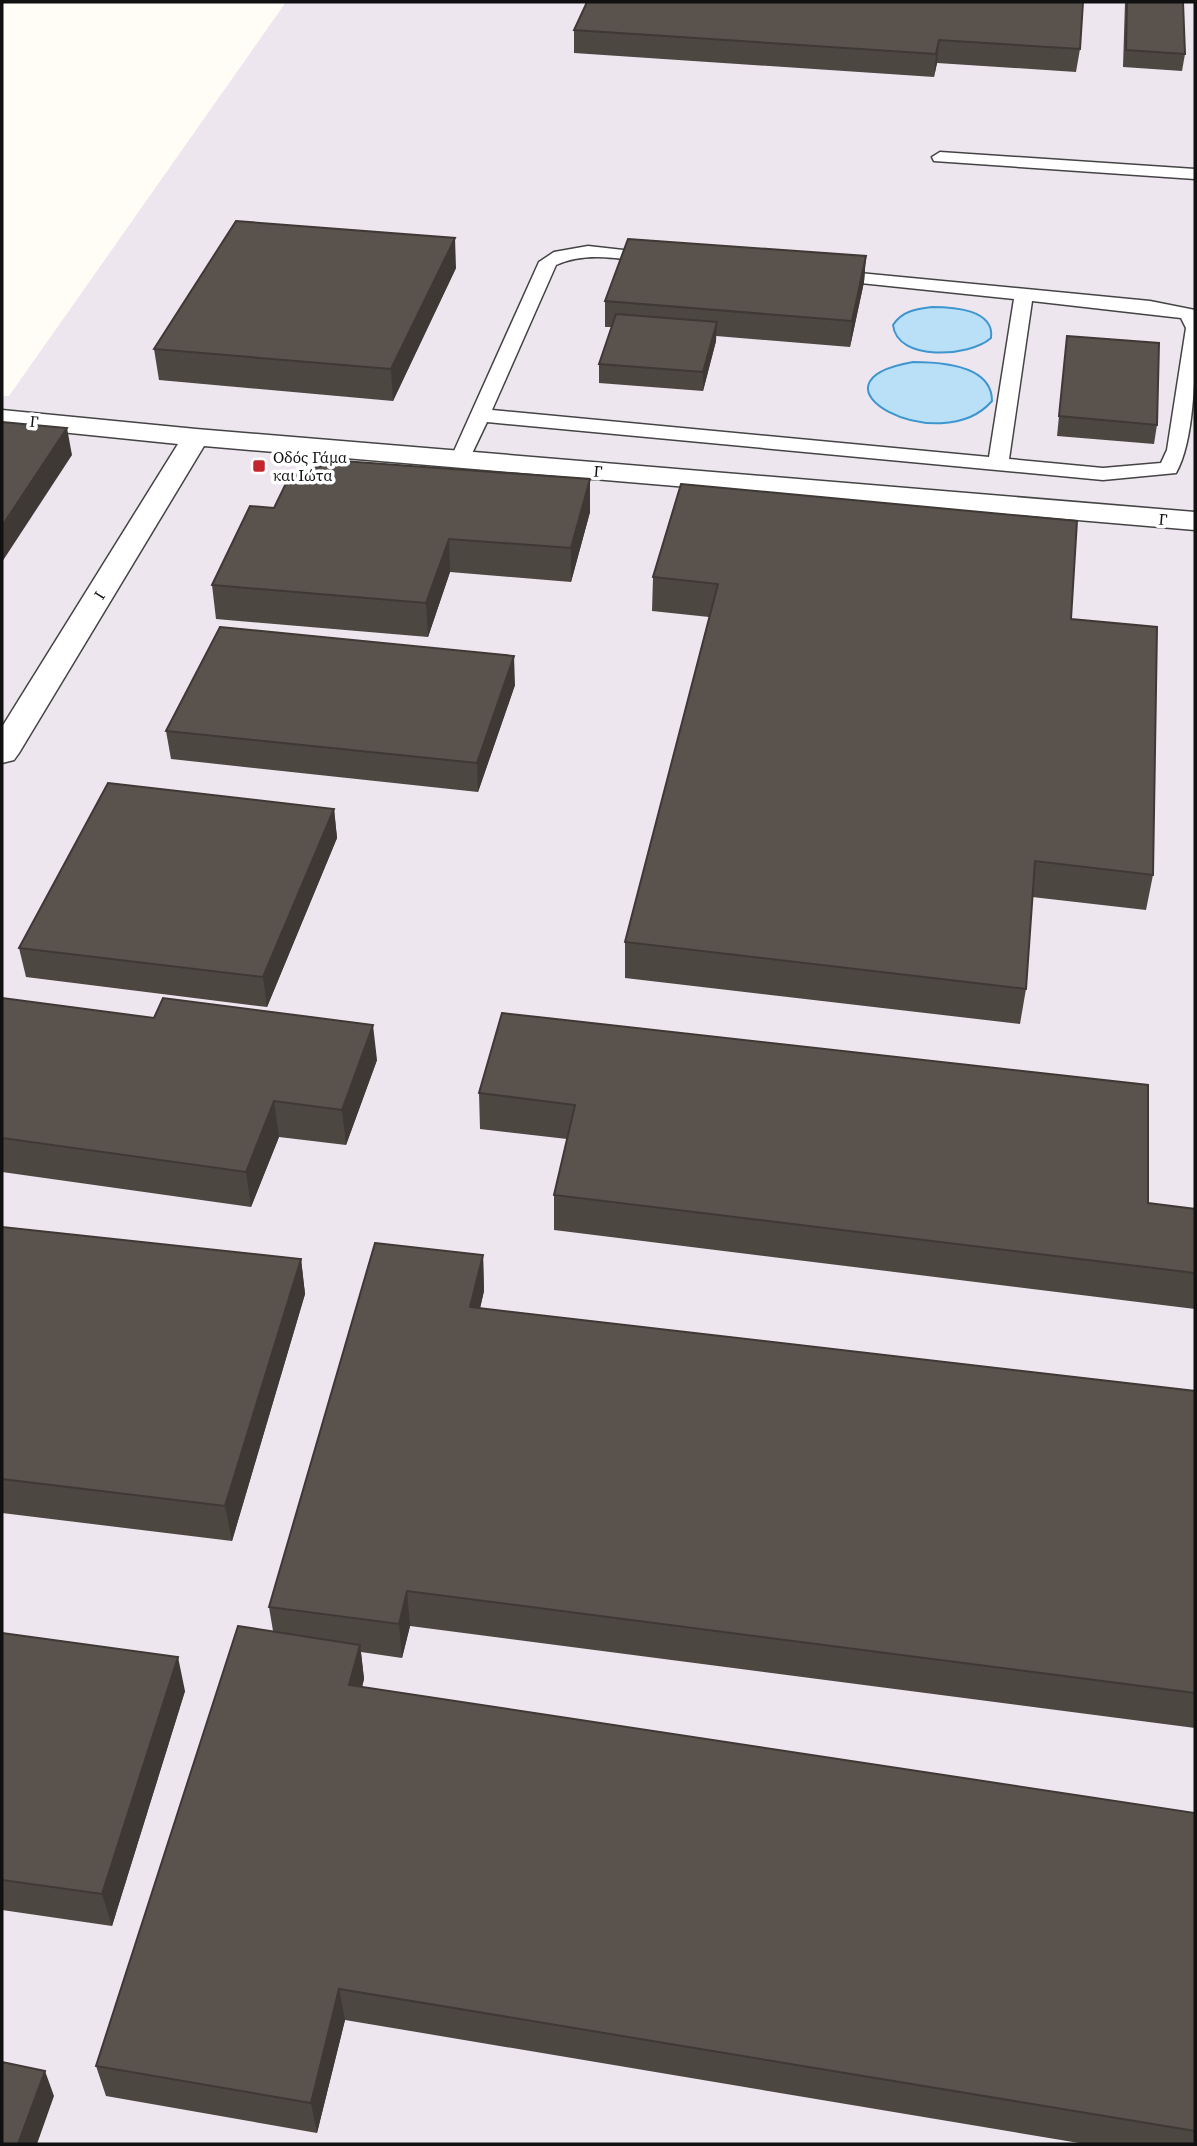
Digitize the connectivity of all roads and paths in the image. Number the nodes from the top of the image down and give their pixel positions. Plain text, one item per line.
1 (940, 157) dead end
2 (1195, 174) edge
3 (677, 260) edge
4 (802, 272) edge
5 (1024, 294) junction
6 (479, 415) junction
7 (2, 418) edge
8 (196, 438) junction
9 (460, 460) junction
10 (998, 465) junction
11 (1195, 521) edge
12 (2, 753) edge

1 - 2 lane
3 - 6 lane
4 - 5 lane
5 - 10 lane
5 - 10 lane
6 - 9 lane
6 - 10 lane
7 - 8 street, Γ
8 - 9 street, Γ
8 - 12 street, Ι
9 - 11 street, Γ

